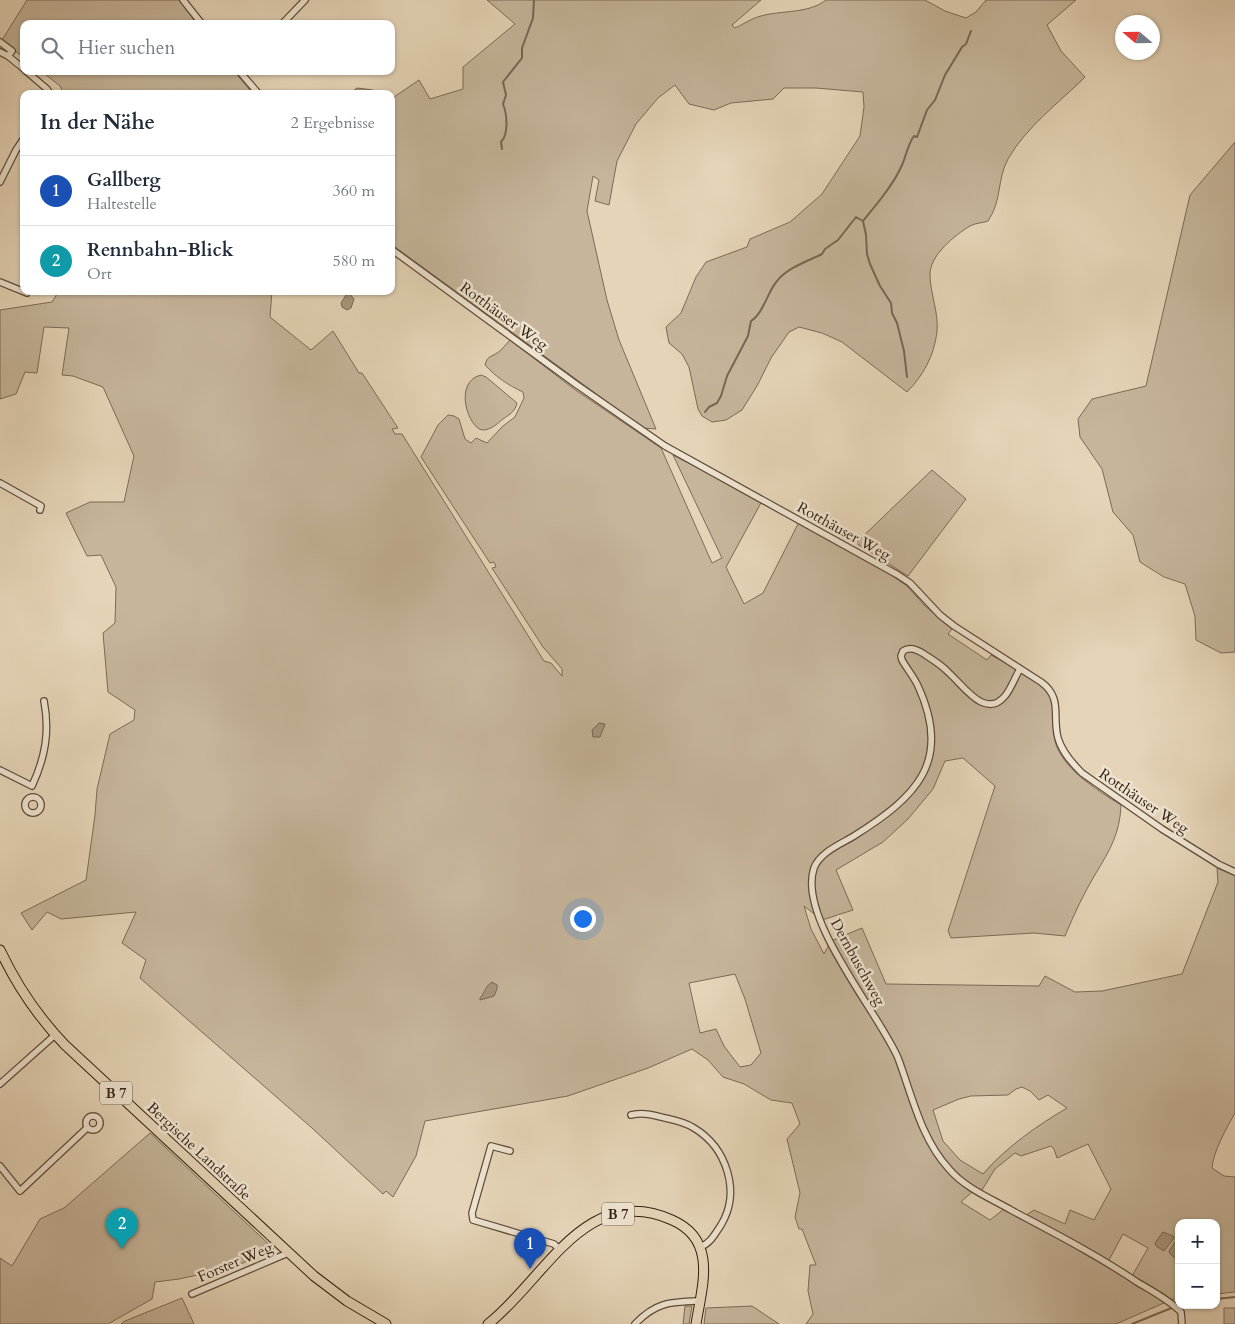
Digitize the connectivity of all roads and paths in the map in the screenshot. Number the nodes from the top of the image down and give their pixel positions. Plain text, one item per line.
1 (183, 0) edge
2 (305, 0) edge
3 (199, 20) edge
4 (286, 20) edge
5 (0, 42) edge
6 (0, 52) edge
7 (10, 54) junction
8 (20, 65) edge
9 (31, 75) edge
10 (242, 75) edge
11 (48, 90) edge
12 (256, 90) edge
13 (20, 144) edge
14 (0, 182) edge
15 (395, 251) edge
16 (0, 282) edge
17 (20, 290) edge
18 (0, 483) edge
19 (40, 510) dead end
20 (1020, 669) junction
21 (44, 701) dead end
22 (0, 770) edge
23 (32, 786) junction
24 (33, 798) dead end
25 (1235, 872) edge
26 (0, 950) edge
27 (55, 1035) junction
28 (0, 1084) edge
29 (632, 1115) dead end
30 (87, 1128) dead end
31 (510, 1151) dead end
32 (0, 1166) edge
33 (700, 1247) junction
34 (559, 1249) junction
35 (288, 1253) junction
36 (192, 1294) dead end
37 (699, 1301) junction
38 (386, 1324) edge
39 (488, 1324) edge
40 (635, 1324) edge
41 (696, 1324) edge
42 (1182, 1324) edge

1 - 3 street
2 - 4 street
5 - 7 street
6 - 7 street
7 - 8 street
9 - 11 street
10 - 12 street
13 - 14 street
15 - 20 street, Rotthäuser Weg
16 - 17 street
18 - 19 street
20 - 25 street, Rotthäuser Weg
20 - 42 street, Dernbuschweg
21 - 23 street
22 - 23 street
23 - 24 street
26 - 27 main road, Bergische Landstraße / B 7
27 - 28 street
27 - 35 main road, Bergische Landstraße / B 7
29 - 33 street
30 - 32 street
31 - 34 street
33 - 34 main road, B 7
33 - 37 main road, B 7
34 - 39 main road, B 7
35 - 36 street, Forster Weg
35 - 38 main road, Bergische Landstraße / B 7
37 - 40 street
37 - 41 main road, B 7

